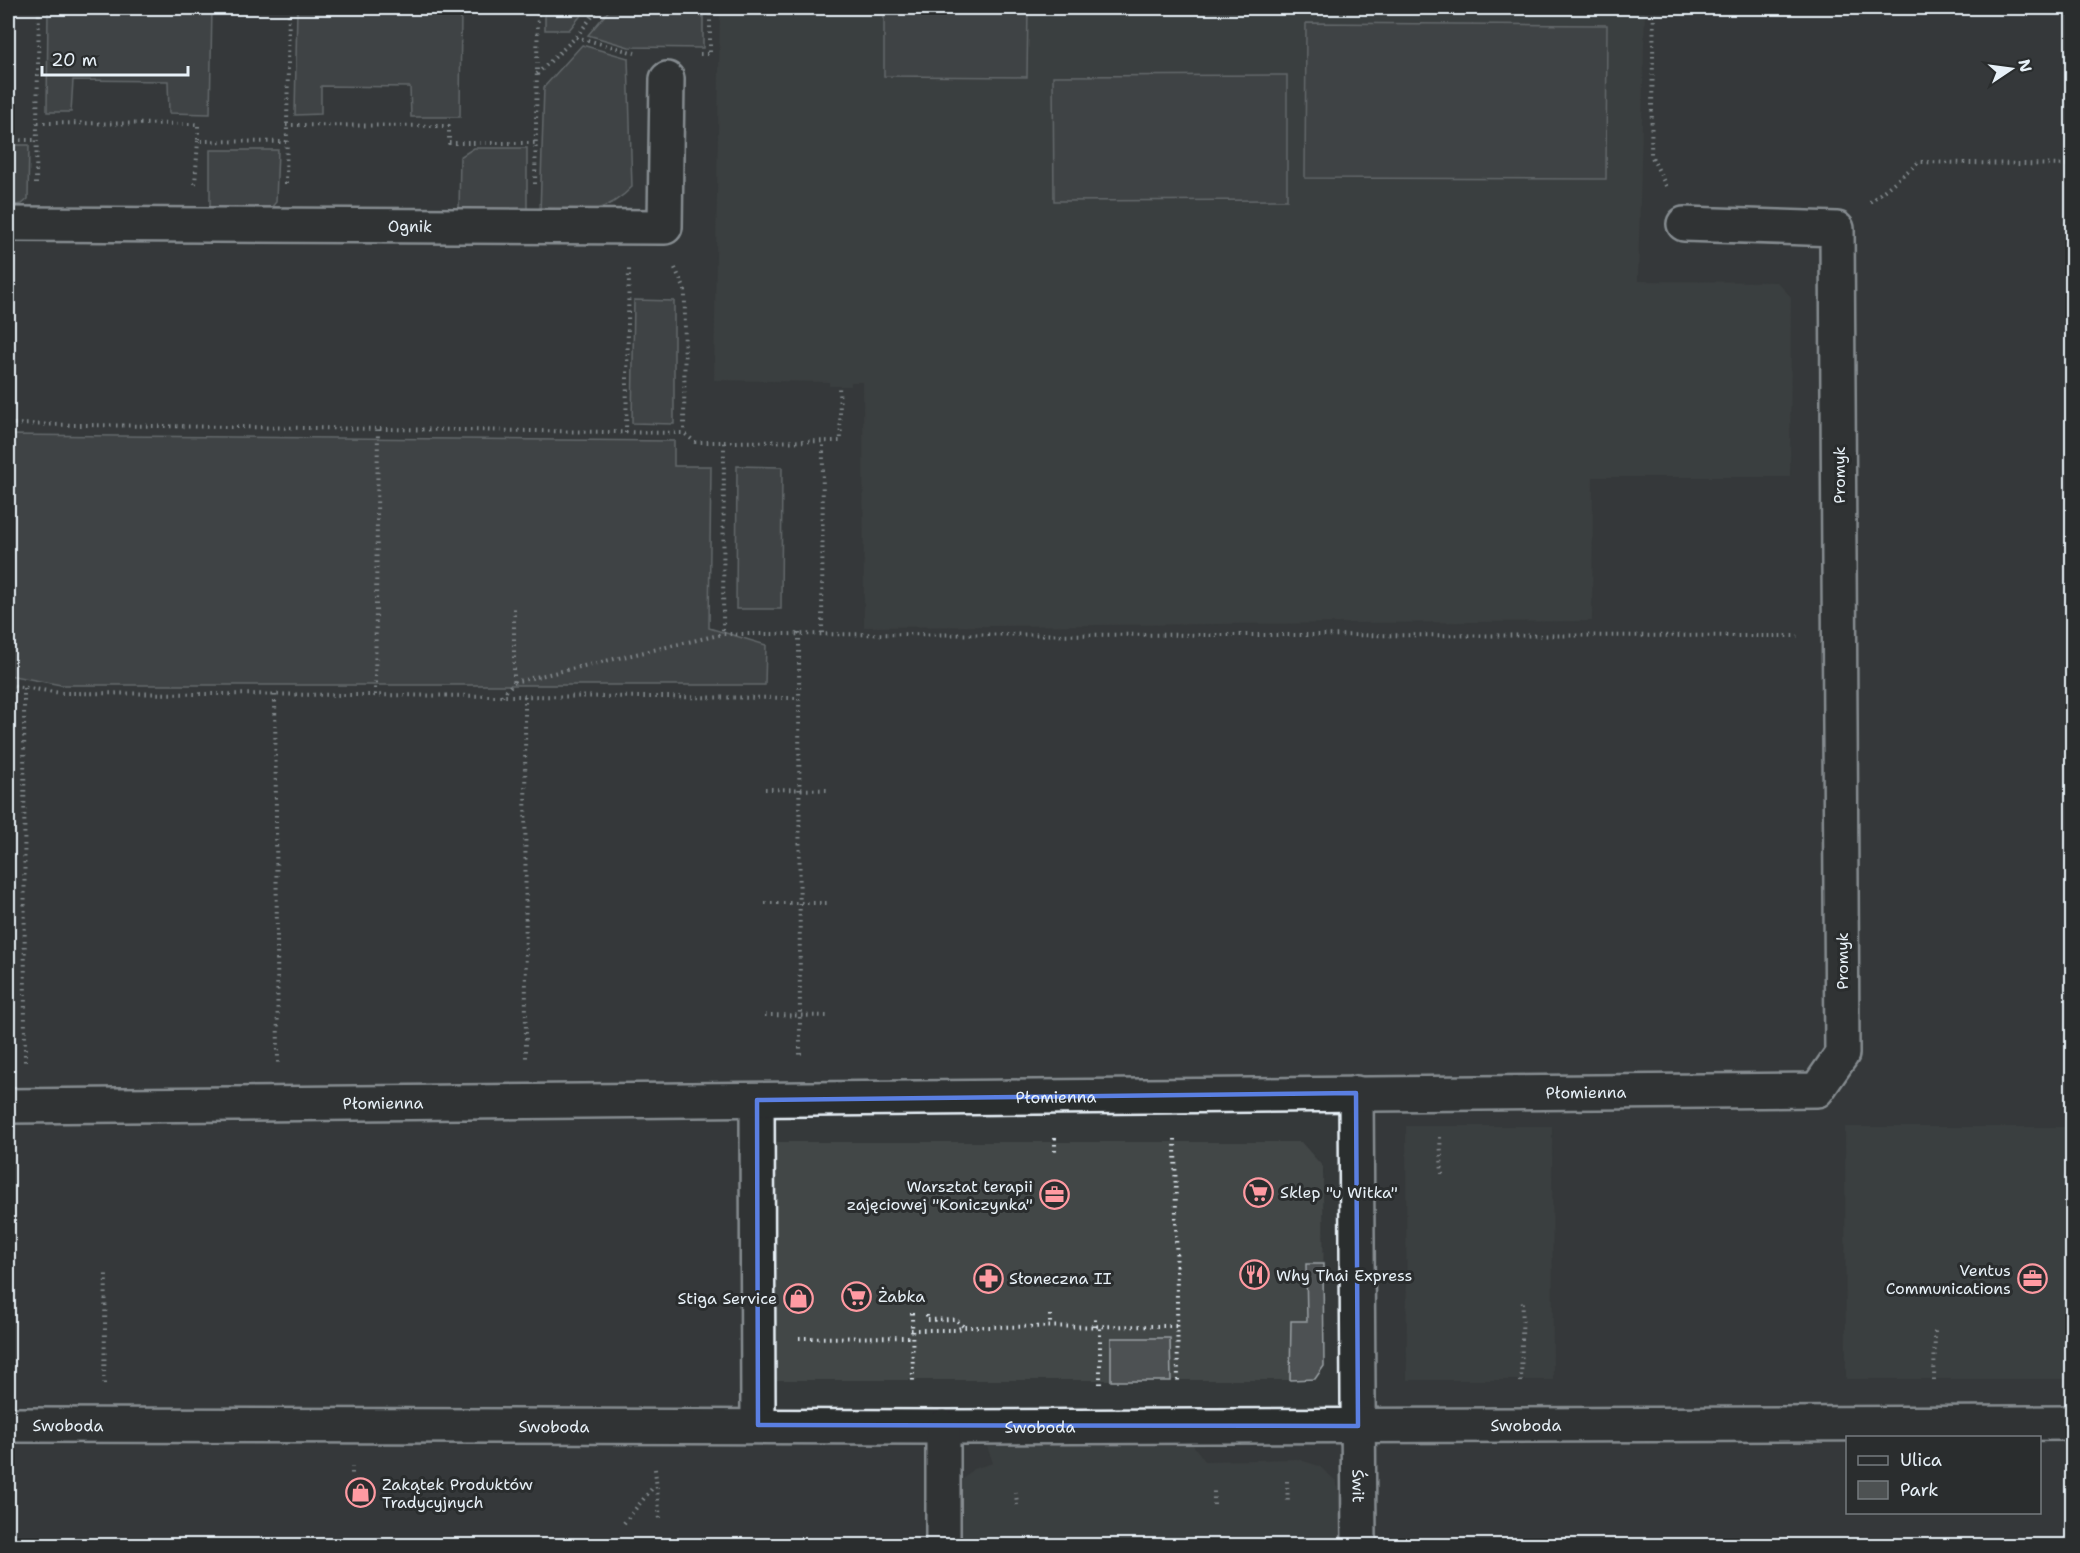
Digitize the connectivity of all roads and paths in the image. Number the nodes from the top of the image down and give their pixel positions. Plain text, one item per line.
1 (39, 8) edge
2 (289, 8) edge
3 (538, 8) edge
4 (599, 8) edge
5 (1654, 8) edge
6 (537, 74) junction
7 (667, 79) dead end
8 (38, 123) junction
9 (286, 125) junction
10 (8, 140) edge
11 (38, 140) junction
12 (198, 141) junction
13 (286, 142) junction
14 (536, 143) junction
15 (2073, 165) edge
16 (36, 186) dead end
17 (195, 190) dead end
18 (286, 196) dead end
19 (8, 224) edge
20 (1684, 224) joint
21 (534, 227) junction
22 (1837, 230) junction
23 (629, 265) dead end
24 (840, 386) dead end
25 (8, 424) edge
26 (378, 429) junction
27 (626, 433) junction
28 (823, 441) junction
29 (724, 442) junction
30 (514, 608) dead end
31 (799, 633) junction
32 (822, 633) junction
33 (723, 634) junction
34 (1841, 636) junction
35 (514, 682) junction
36 (8, 685) edge
37 (24, 688) junction
38 (275, 695) junction
39 (375, 695) junction
40 (502, 696) junction
41 (525, 696) junction
42 (799, 698) junction
43 (765, 789) dead end
44 (799, 789) junction
45 (830, 790) dead end
46 (765, 903) dead end
47 (800, 903) junction
48 (830, 903) dead end
49 (765, 1016) dead end
50 (800, 1016) junction
51 (830, 1016) dead end
52 (800, 1059) dead end
53 (1817, 1089) joint
54 (1356, 1094) junction
55 (526, 1099) junction
56 (757, 1100) junction
57 (279, 1102) junction
58 (16, 1106) edge
59 (1054, 1135) dead end
60 (1175, 1135) dead end
61 (1442, 1151) dead end
62 (1055, 1154) dead end
63 (1442, 1174) dead end
64 (106, 1270) dead end
65 (1523, 1298) dead end
66 (912, 1313) dead end
67 (927, 1315) dead end
68 (1050, 1315) dead end
69 (1095, 1315) dead end
70 (1050, 1326) junction
71 (1178, 1326) junction
72 (964, 1327) junction
73 (1097, 1327) junction
74 (911, 1330) junction
75 (1935, 1330) dead end
76 (912, 1337) junction
77 (793, 1338) dead end
78 (1934, 1385) dead end
79 (1520, 1386) dead end
80 (913, 1390) dead end
81 (104, 1391) dead end
82 (1100, 1391) dead end
83 (1178, 1391) dead end
84 (2073, 1423) edge
85 (8, 1425) edge
86 (758, 1425) junction
87 (1358, 1426) junction
88 (943, 1427) junction
89 (655, 1468) dead end
90 (1287, 1481) dead end
91 (655, 1486) junction
92 (1214, 1491) dead end
93 (1016, 1492) dead end
94 (1017, 1505) dead end
95 (1214, 1505) dead end
96 (1288, 1505) dead end
97 (660, 1520) dead end
98 (624, 1523) dead end
99 (943, 1545) edge
100 (1359, 1545) edge

1 - 8 path
2 - 9 path
3 - 6 path
4 - 6 path
5 - 20 path
6 - 14 path
7 - 21 street, Ognik
8 - 11 path
8 - 12 path
9 - 13 path
9 - 14 path
10 - 11 path
11 - 16 path
12 - 13 path
12 - 17 path
13 - 18 path
14 - 21 path
15 - 22 path
19 - 21 street, Ognik
20 - 22 street
22 - 34 street, Promyk
23 - 27 path
24 - 28 path
25 - 26 path
26 - 27 path
26 - 39 path
27 - 29 path
28 - 29 path
28 - 32 path
29 - 33 path
30 - 35 path
31 - 32 path
31 - 33 path
31 - 42 path
32 - 34 path
33 - 35 path
34 - 53 street, Promyk
35 - 40 path
36 - 37 path
37 - 38 path
37 - 58 path
38 - 39 path
38 - 57 path
39 - 40 path
40 - 41 path
41 - 42 path
41 - 55 path
42 - 44 path
43 - 44 path
44 - 45 path
44 - 47 path
46 - 47 path
47 - 48 path
47 - 50 path
49 - 50 path
50 - 51 path
50 - 52 path
53 - 54 street, Płomienna
54 - 56 street, Płomienna
54 - 87 street
55 - 56 street, Płomienna
55 - 57 street, Płomienna
56 - 86 street
57 - 58 street, Płomienna
59 - 62 path
60 - 71 path
61 - 63 path
64 - 81 path
65 - 79 path
66 - 74 path
67 - 72 path
68 - 70 path
69 - 73 path
70 - 72 path
70 - 73 path
71 - 73 path
71 - 83 path
72 - 74 path
73 - 82 path
74 - 76 path
75 - 78 path
76 - 77 path
76 - 80 path
84 - 87 street, Swoboda
85 - 86 street, Swoboda
86 - 88 street, Swoboda
87 - 88 street, Swoboda
87 - 100 street, Świt
88 - 99 street
89 - 91 path
90 - 96 path
91 - 97 path
91 - 98 path
92 - 95 path
93 - 94 path

